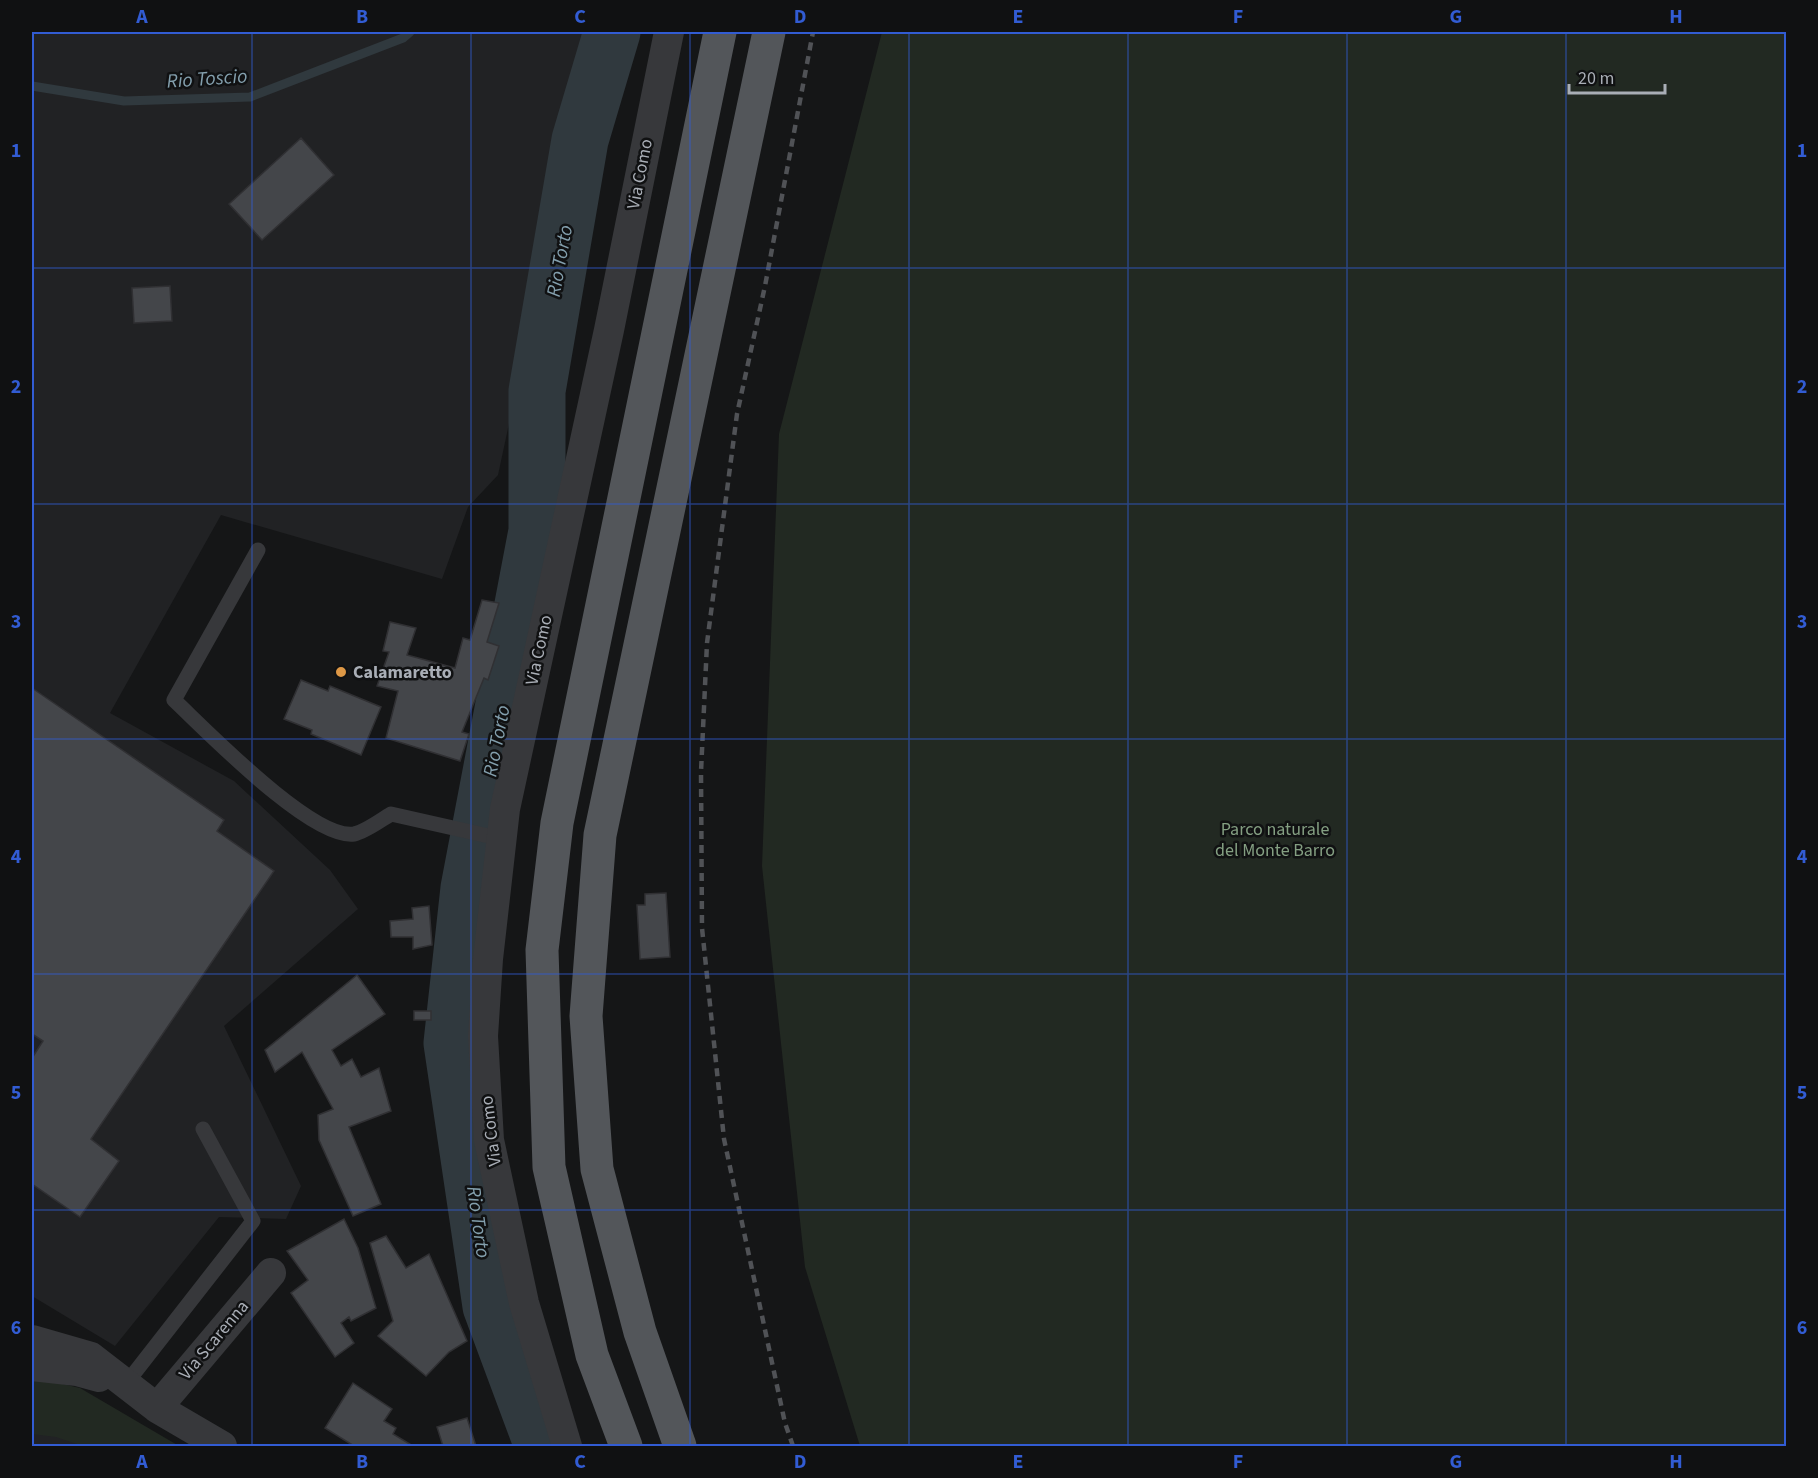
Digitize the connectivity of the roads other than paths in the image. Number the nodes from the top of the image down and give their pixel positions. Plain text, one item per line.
1 (669, 32) edge
2 (720, 32) edge
3 (769, 32) edge
4 (258, 550) dead end
5 (497, 837) junction
6 (203, 1129) dead end
7 (271, 1273) dead end
8 (32, 1340) edge
9 (32, 1366) edge
10 (125, 1385) junction
11 (157, 1408) junction
12 (222, 1446) edge
13 (567, 1446) edge
14 (626, 1446) edge
15 (680, 1446) edge

1 - 5 street, Via Como
2 - 14 main road
3 - 15 main road
4 - 5 lane
5 - 13 street, Via Como
6 - 10 lane
7 - 11 street, Via Scarenna
8 - 10 street
9 - 10 street
10 - 11 street
11 - 12 street

